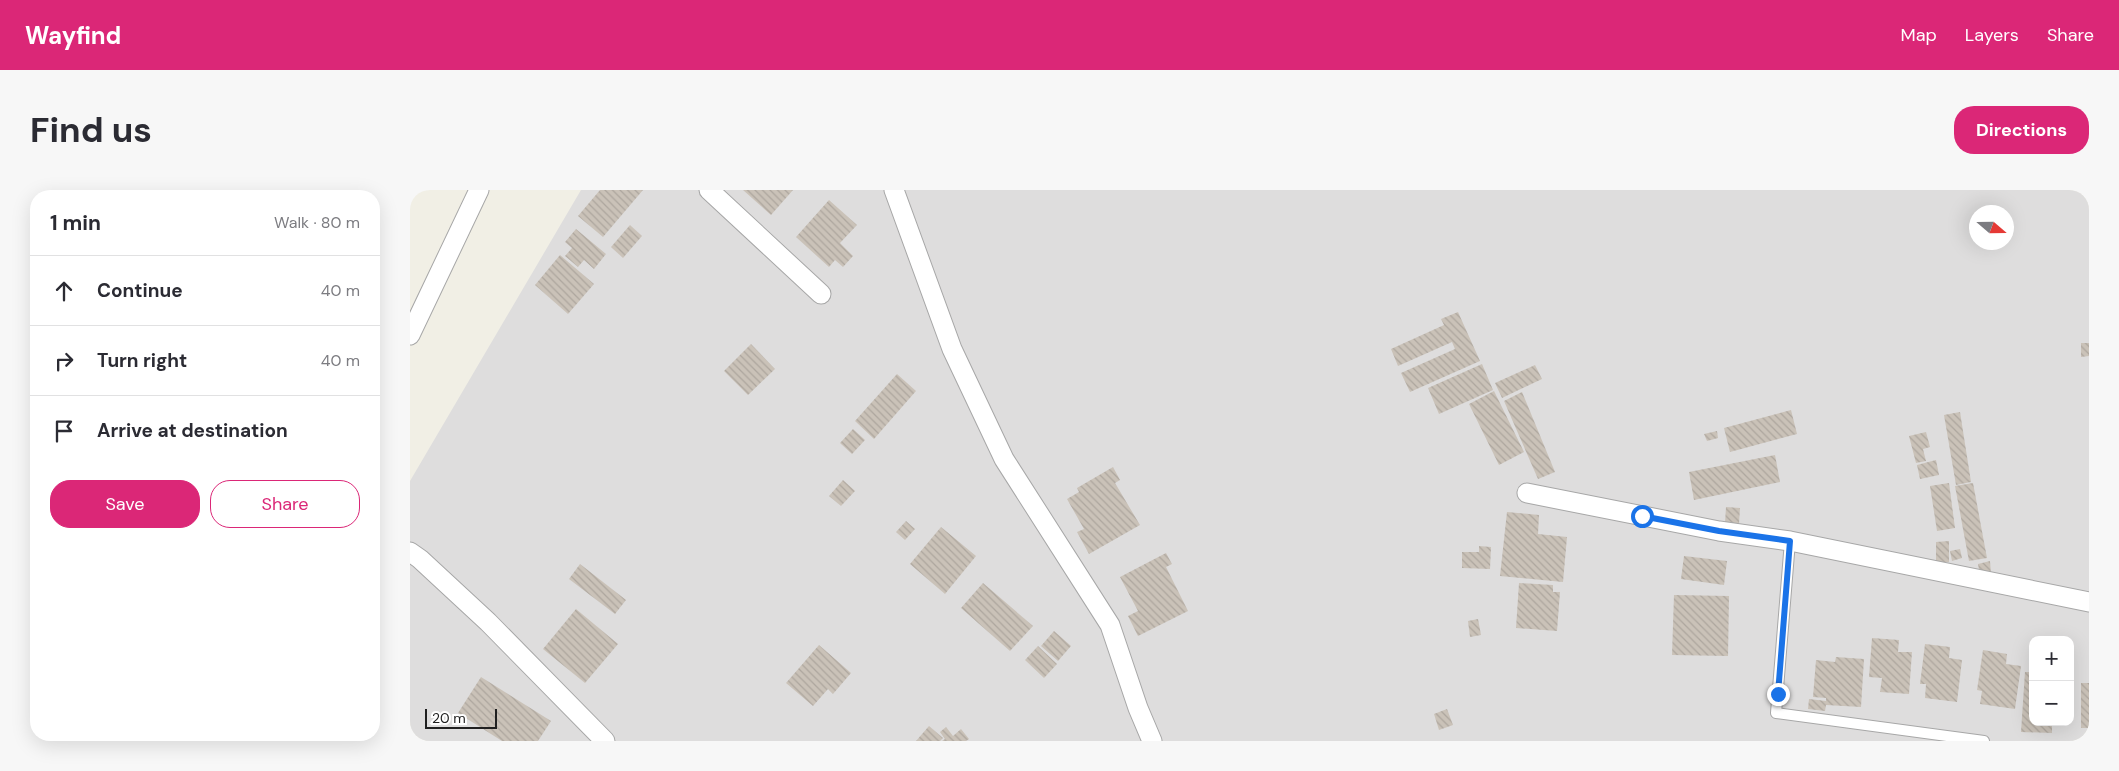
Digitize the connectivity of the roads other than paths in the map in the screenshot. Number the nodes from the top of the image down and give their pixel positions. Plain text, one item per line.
1 (479, 190) edge
2 (709, 190) edge
3 (894, 190) edge
4 (822, 294) dead end
5 (410, 335) edge
6 (1527, 493) dead end
7 (1790, 541) junction
8 (410, 552) edge
9 (2089, 602) edge
10 (606, 741) edge
11 (1152, 741) edge
12 (1984, 741) edge

1 - 5 street
2 - 4 street
3 - 11 street
6 - 7 street
7 - 9 street
7 - 12 lane
8 - 10 street

